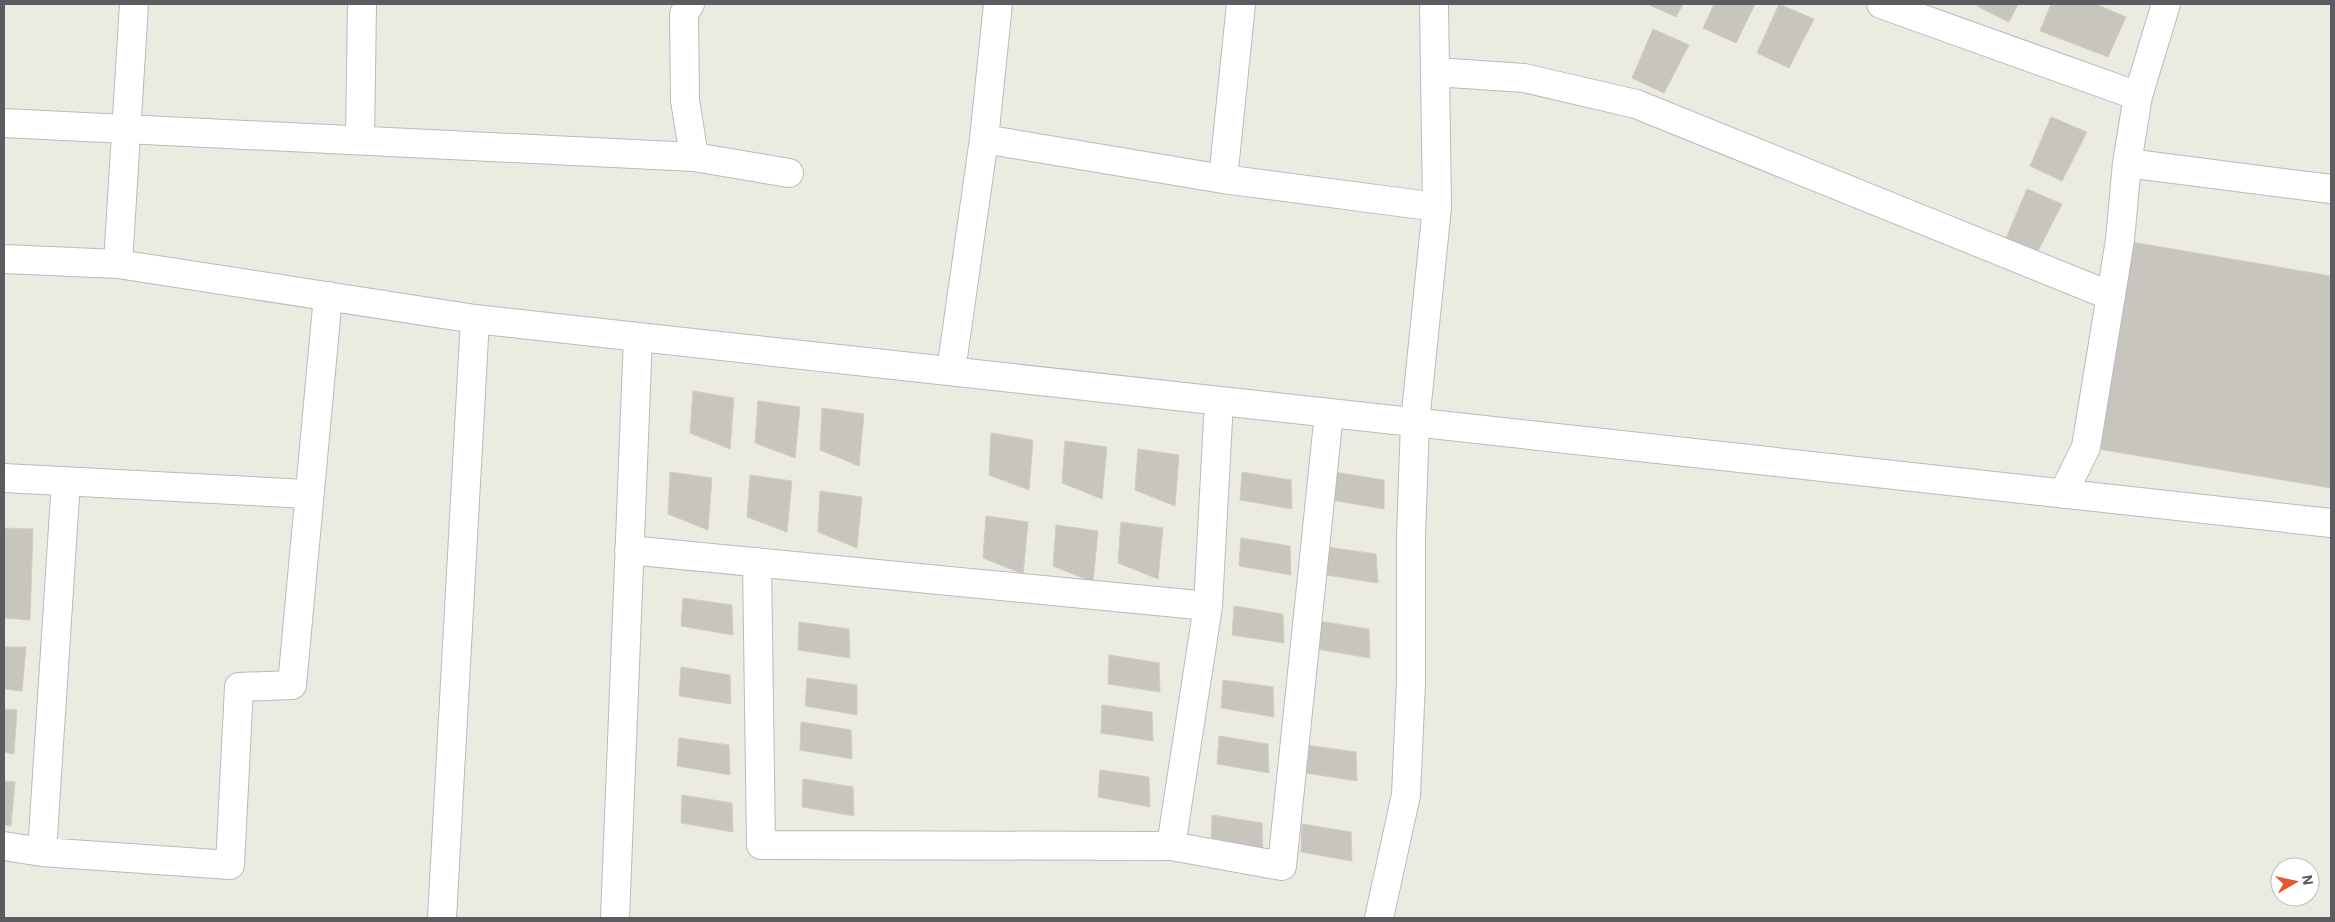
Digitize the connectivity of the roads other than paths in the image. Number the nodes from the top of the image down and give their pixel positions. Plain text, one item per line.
1 (134, 4) edge
2 (362, 4) edge
3 (690, 4) edge
4 (998, 4) edge
5 (1241, 4) edge
6 (1434, 4) edge
7 (1881, 4) edge
8 (2166, 4) edge
9 (1435, 72) junction
10 (2138, 96) junction
11 (4, 123) edge
12 (127, 128) junction
13 (984, 139) junction
14 (360, 140) junction
15 (694, 157) junction
16 (2127, 162) junction
17 (789, 173) dead end
18 (1223, 179) junction
19 (2331, 189) edge
20 (1437, 207) junction
21 (4, 259) edge
22 (118, 264) junction
23 (328, 296) junction
24 (2111, 296) junction
25 (475, 319) junction
26 (638, 337) junction
27 (951, 371) junction
28 (1219, 401) junction
29 (1330, 413) junction
30 (1414, 422) junction
31 (4, 478) edge
32 (66, 482) junction
33 (308, 494) junction
34 (2063, 494) junction
35 (2331, 523) edge
36 (629, 550) junction
37 (757, 562) junction
38 (1208, 606) junction
39 (4, 846) edge
40 (1172, 846) junction
41 (42, 852) junction
42 (442, 918) edge
43 (615, 918) edge
44 (1379, 918) edge

1 - 12 street
2 - 14 street
3 - 15 street
4 - 13 street
5 - 18 street
6 - 9 street
7 - 10 street
8 - 10 street
9 - 20 street
9 - 24 street
10 - 16 street
11 - 12 street
12 - 14 street
12 - 22 street
13 - 18 street
13 - 27 street
14 - 15 street
15 - 17 street
16 - 19 street
16 - 24 street
18 - 20 street
20 - 30 street
21 - 22 street
22 - 23 street
23 - 25 street
23 - 33 street
24 - 34 street
25 - 26 street
25 - 42 street
26 - 27 street
26 - 36 street
27 - 28 street
28 - 29 street
28 - 38 street
29 - 30 street
29 - 40 street
30 - 34 street
30 - 44 street
31 - 32 street
32 - 33 street
32 - 41 street
33 - 41 street
34 - 35 street
36 - 37 street
36 - 43 street
37 - 38 street
37 - 40 street
38 - 40 street
39 - 41 street

